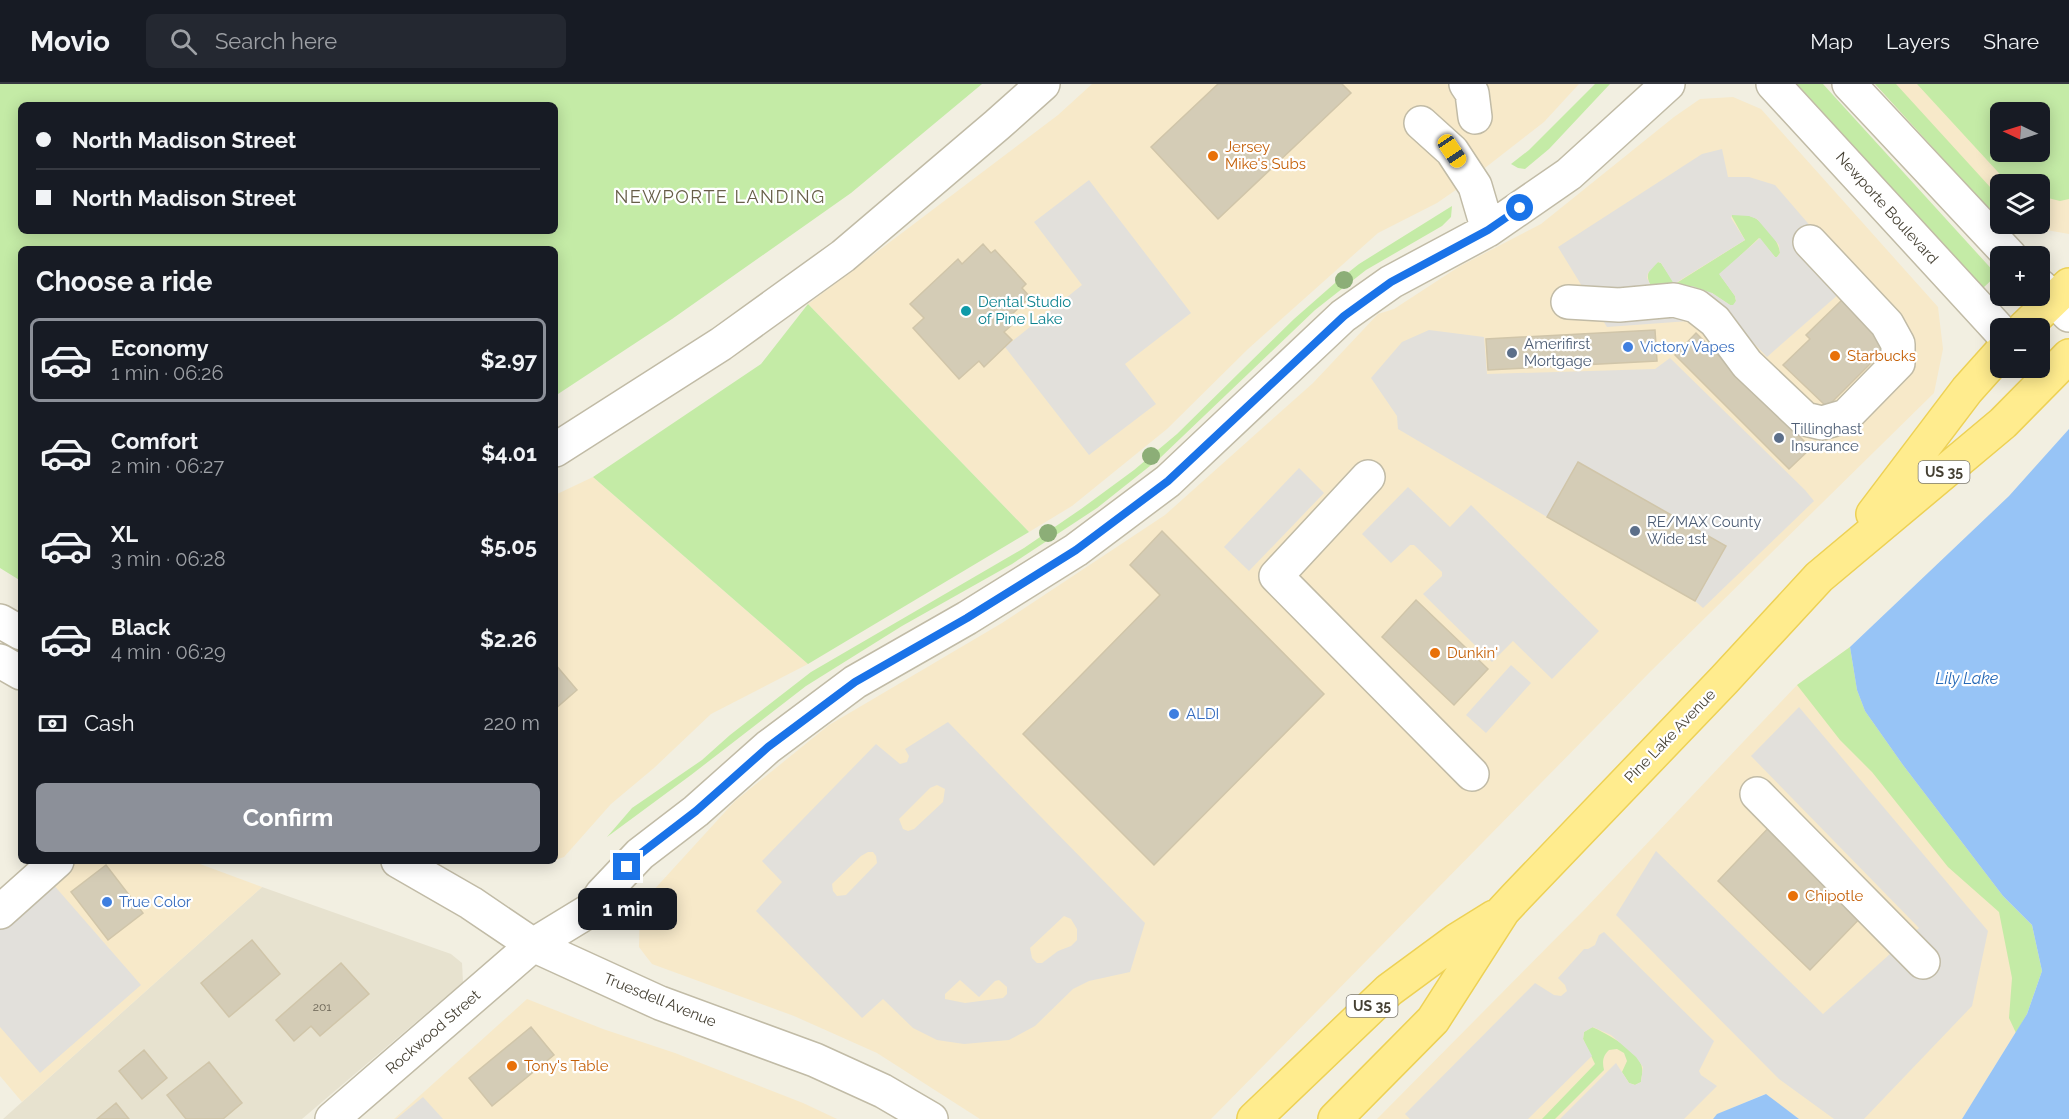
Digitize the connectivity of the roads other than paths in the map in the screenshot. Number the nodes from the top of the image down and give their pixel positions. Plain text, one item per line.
1 (1042, 84) edge
2 (1466, 84) edge
3 (1668, 84) edge
4 (1773, 84) edge
5 (1849, 84) edge
6 (1475, 117) dead end
7 (1420, 123) dead end
8 (1488, 230) junction
9 (1810, 242) dead end
10 (2001, 246) edge
11 (2058, 296) edge
12 (1568, 302) dead end
13 (2035, 318) edge
14 (1990, 321) edge
15 (2069, 356) edge
16 (1990, 364) edge
17 (2050, 367) edge
18 (2036, 378) edge
19 (558, 448) edge
20 (1368, 477) dead end
21 (1838, 561) junction
22 (0, 621) edge
23 (18, 631) edge
24 (0, 661) edge
25 (18, 671) edge
26 (1472, 774) dead end
27 (1757, 794) dead end
28 (54, 864) edge
29 (403, 864) edge
30 (1503, 911) junction
31 (0, 912) edge
32 (533, 945) junction
33 (1923, 962) dead end
34 (1339, 1118) edge
35 (332, 1119) edge
36 (931, 1119) edge
37 (1254, 1119) edge

1 - 19 street
2 - 6 street
3 - 8 street, Rockwood Street
4 - 14 street, Newporte Boulevard
5 - 10 street
7 - 8 street
8 - 32 street, Rockwood Street
9 - 12 street
11 - 13 main road
15 - 17 main road, Pine Lake Avenue / US 35
16 - 21 main road, Pine Lake Avenue / US 35
18 - 21 main road, Pine Lake Avenue / US 35
20 - 26 street
21 - 30 main road, Pine Lake Avenue / US 35
22 - 23 street
24 - 25 street
27 - 33 street
28 - 31 street
29 - 32 street, Truesdell Avenue
30 - 34 main road, Pine Lake Avenue / US 35
30 - 37 main road, Pine Lake Avenue / US 35
32 - 35 street, Rockwood Street
32 - 36 street, Truesdell Avenue

